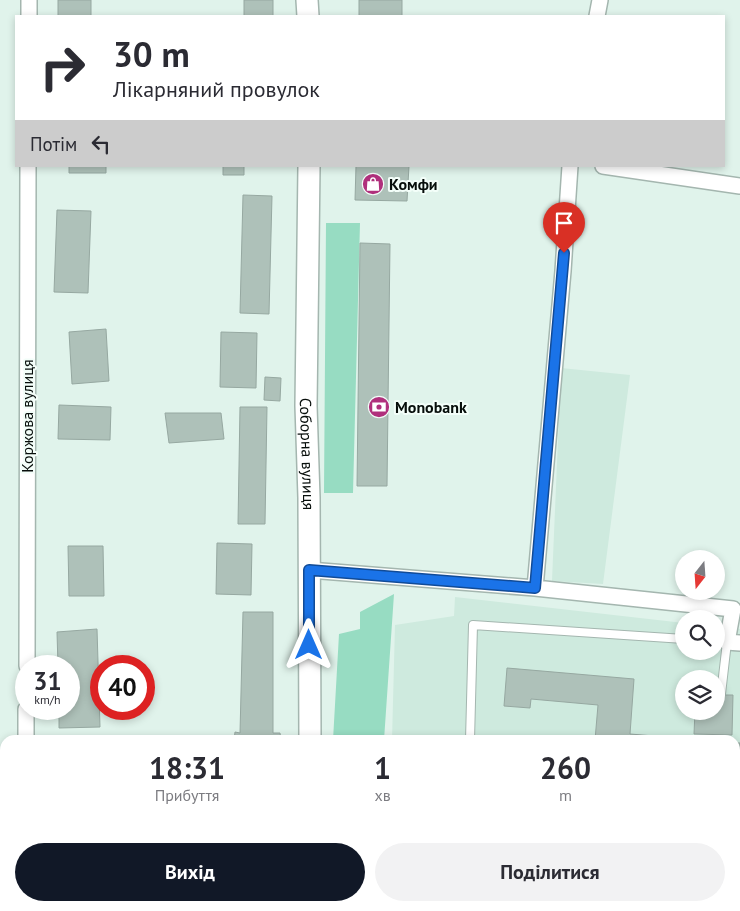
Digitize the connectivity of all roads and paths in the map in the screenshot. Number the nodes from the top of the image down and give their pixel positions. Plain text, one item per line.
1 (29, 0) edge
2 (307, 0) edge
3 (600, 0) edge
4 (29, 15) edge
5 (308, 15) edge
6 (597, 15) edge
7 (28, 167) edge
8 (309, 167) edge
9 (570, 167) edge
10 (610, 167) edge
11 (740, 186) edge
12 (309, 570) junction
13 (535, 588) junction
14 (737, 609) edge
15 (675, 638) edge
16 (729, 638) edge
17 (27, 655) edge
18 (724, 670) edge
19 (26, 720) edge
20 (26, 735) edge
21 (310, 735) edge
22 (470, 735) edge

1 - 4 street
2 - 5 street
3 - 6 street
7 - 17 street, Коржова вулиця
8 - 12 street, Соборна вулиця
9 - 13 street
10 - 11 street
12 - 13 street
12 - 21 street, Соборна вулиця
13 - 14 street
14 - 16 street
15 - 22 lane
16 - 18 lane
19 - 20 street

